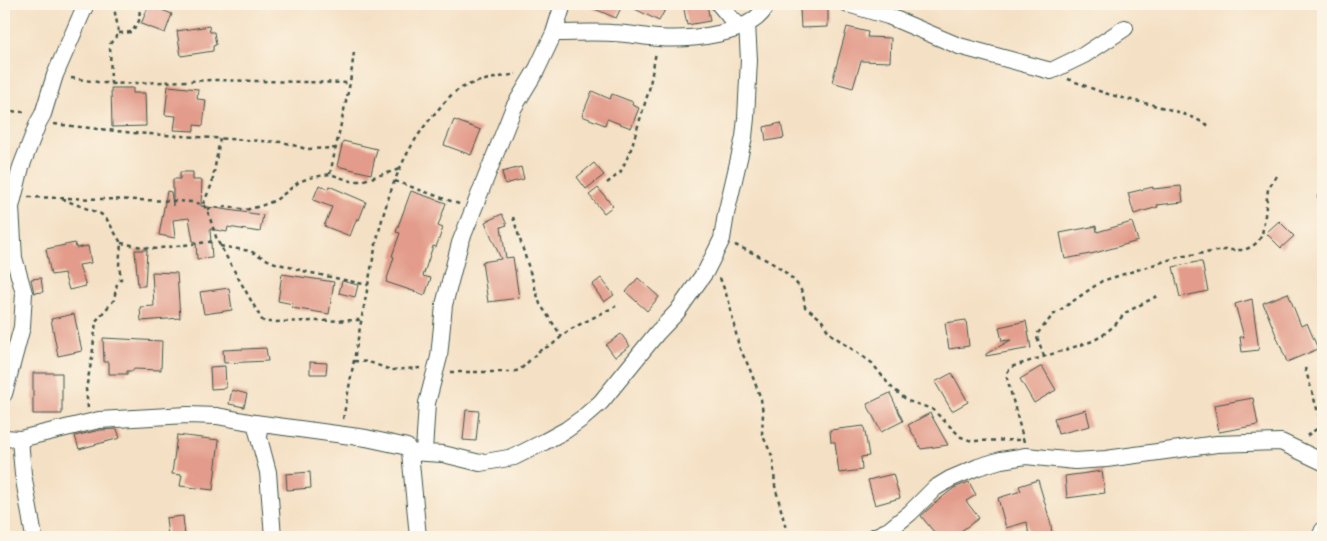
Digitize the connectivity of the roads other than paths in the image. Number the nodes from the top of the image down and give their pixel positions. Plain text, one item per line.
1 (86, 4) edge
2 (562, 4) edge
3 (719, 4) edge
4 (767, 4) edge
5 (848, 4) edge
6 (744, 25) junction
7 (1125, 28) dead end
8 (554, 33) junction
9 (9, 259) edge
10 (4, 394) edge
11 (255, 423) junction
12 (12, 438) edge
13 (417, 452) junction
14 (1323, 462) edge
15 (1323, 530) edge
16 (34, 537) edge
17 (273, 537) edge
18 (418, 537) edge
19 (874, 537) edge
20 (1320, 537) edge

1 - 9 street
2 - 8 street
3 - 6 street
4 - 6 street
5 - 7 street
6 - 8 street
6 - 13 street
8 - 13 street
9 - 10 street
11 - 12 street
11 - 13 street
11 - 17 street
12 - 16 street
13 - 18 street
14 - 19 street
15 - 20 street

